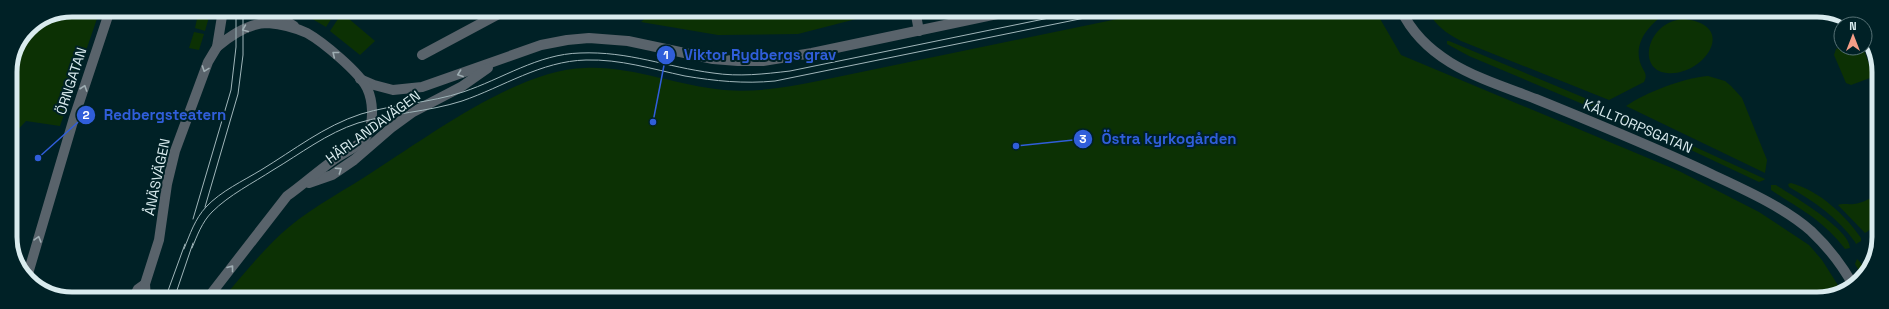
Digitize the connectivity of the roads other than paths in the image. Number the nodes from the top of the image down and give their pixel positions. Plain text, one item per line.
1 (108, 17) edge
2 (222, 17) edge
3 (280, 17) edge
4 (493, 17) edge
5 (916, 17) edge
6 (984, 17) edge
7 (1405, 17) edge
8 (302, 30) junction
9 (919, 31) junction
10 (217, 47) junction
11 (422, 55) dead end
12 (497, 62) junction
13 (360, 79) junction
14 (304, 185) junction
15 (29, 271) edge
16 (1850, 280) edge
17 (145, 284) junction
18 (136, 292) edge
19 (146, 292) edge
20 (212, 292) edge

15 -> 1 street, ÖRNGATAN
2 - 10 street, ÅNÄSVÄGEN
3 - 8 street
4 - 11 street
5 - 9 street
6 - 9 street, HÄRLANDAVÄGEN
7 - 16 street, KÅLLTORPSGATAN
8 -> 10 street
13 -> 8 street
9 - 12 street, HÄRLANDAVÄGEN
10 -> 17 street, ÅNÄSVÄGEN
12 -> 13 street, HÄRLANDAVÄGEN
14 -> 12 street, HÄRLANDAVÄGEN
13 - 14 street, HÄRLANDAVÄGEN
20 -> 14 street, HÄRLANDAVÄGEN
17 - 18 street
17 - 19 street

